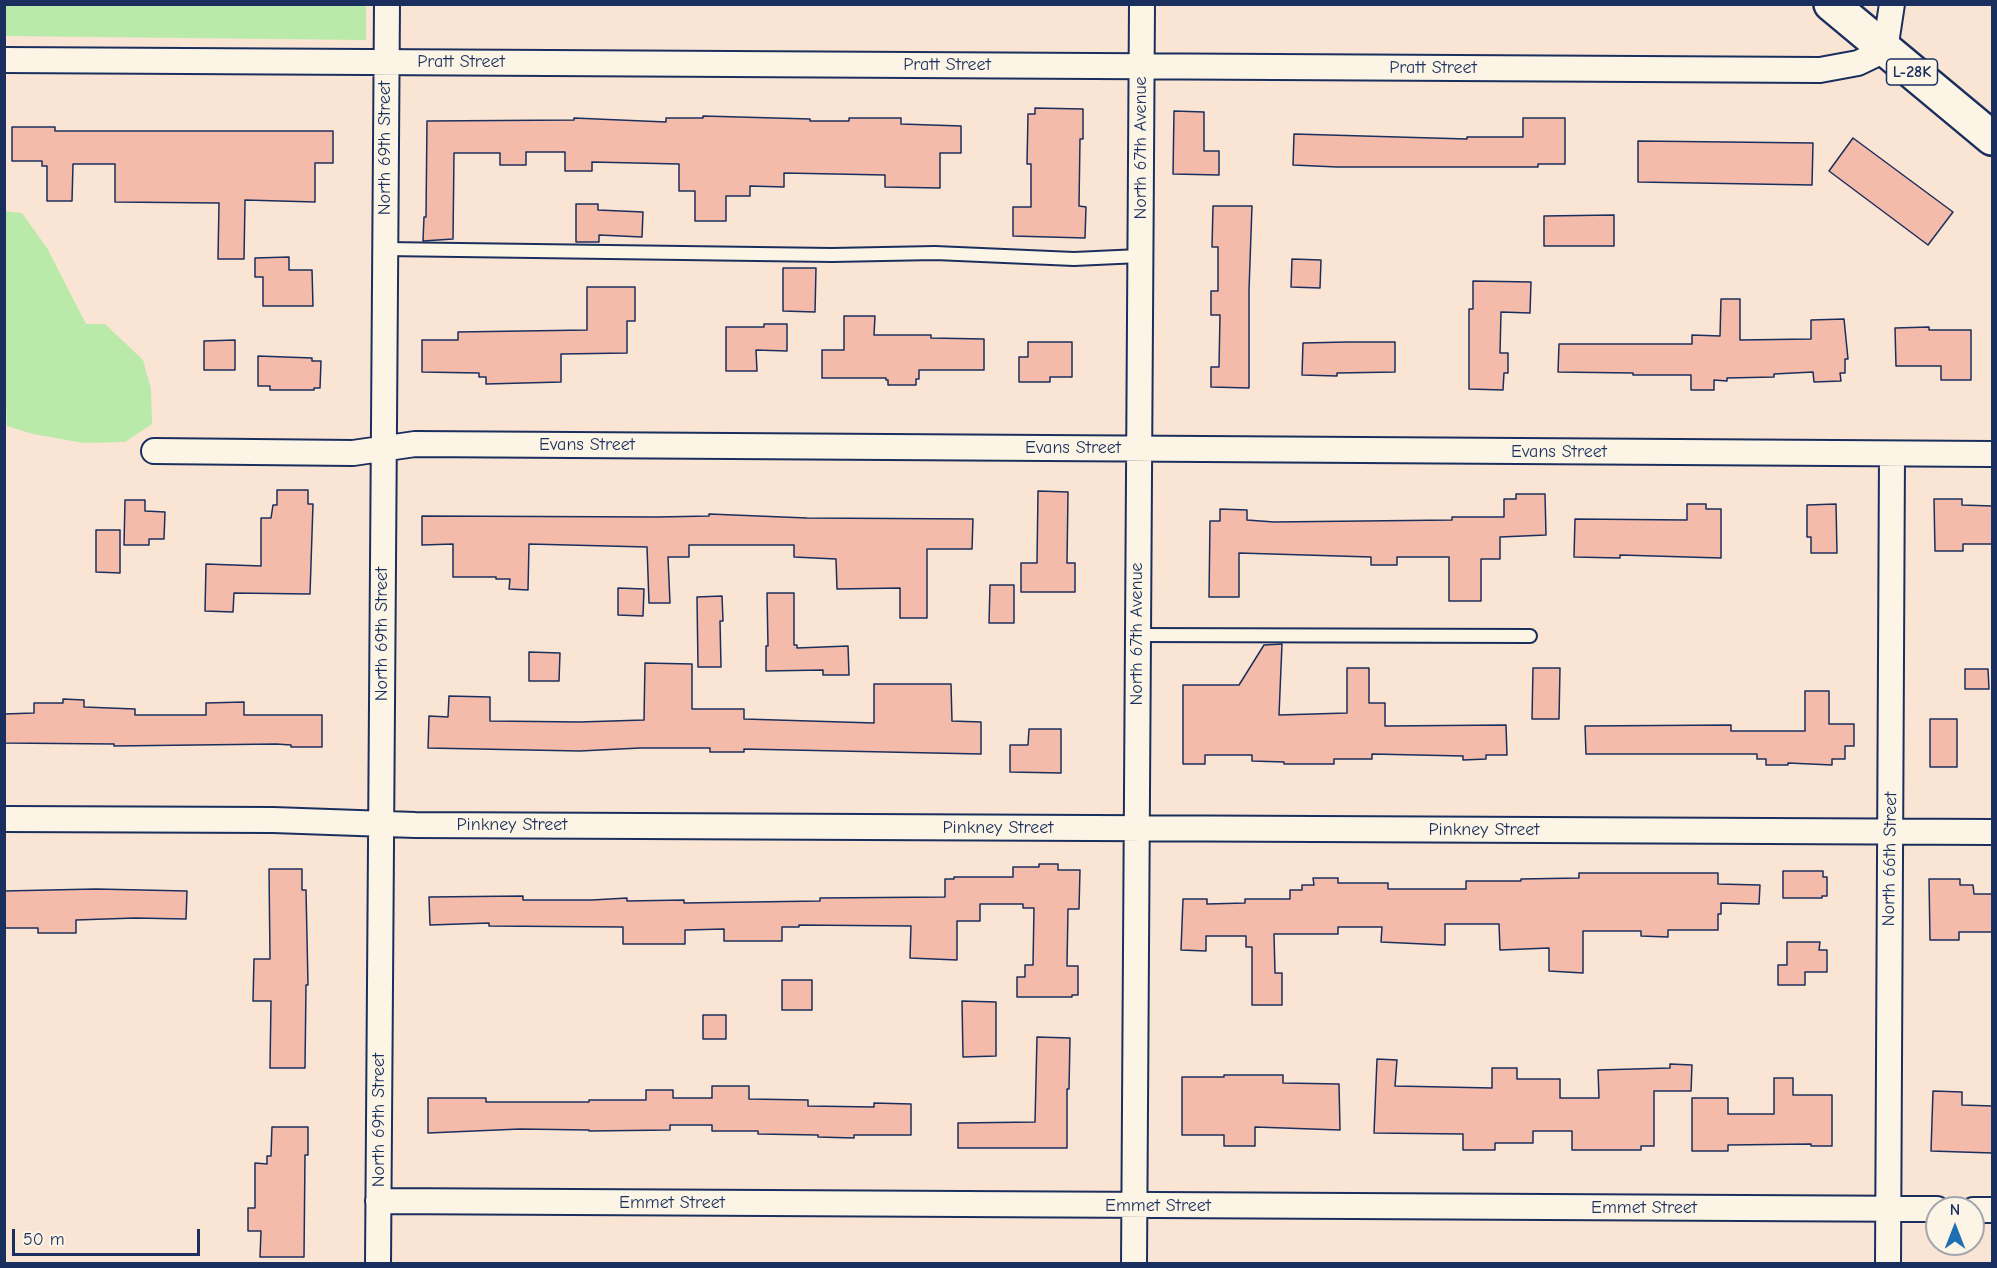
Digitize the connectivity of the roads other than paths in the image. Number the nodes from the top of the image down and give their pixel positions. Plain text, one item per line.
1 (387, 4) edge
2 (1142, 4) edge
3 (1831, 4) edge
4 (1892, 4) edge
5 (1885, 50) junction
6 (4, 60) edge
7 (386, 62) junction
8 (1141, 66) junction
9 (1992, 138) edge
10 (385, 249) junction
11 (1140, 256) junction
12 (383, 449) junction
13 (1139, 449) junction
14 (154, 451) dead end
15 (1892, 454) junction
16 (1992, 454) edge
17 (1137, 635) junction
18 (1530, 636) dead end
19 (4, 819) edge
20 (381, 823) junction
21 (1136, 828) junction
22 (1891, 832) junction
23 (1992, 832) edge
24 (378, 1201) junction
25 (1134, 1206) junction
26 (1888, 1209) junction
27 (1925, 1209) edge
28 (378, 1263) edge
29 (1134, 1263) edge
30 (1888, 1263) edge

1 - 7 street, North 69th Street
2 - 8 street, North 67th Avenue
3 - 5 main road, L-28K
4 - 5 street
5 - 8 street, Pratt Street
5 - 9 main road, L-28K
6 - 7 street, Pratt Street
7 - 8 street, Pratt Street
7 - 10 street, North 69th Street
8 - 11 street, North 67th Avenue
10 - 11 lane
10 - 12 street, North 69th Street
11 - 13 street, North 67th Avenue
12 - 13 street, Evans Street
12 - 14 street, Evans Street
12 - 20 street, North 69th Street
13 - 15 street, Evans Street
13 - 17 street, North 67th Avenue
15 - 16 street, Evans Street
15 - 22 street, North 66th Street
17 - 18 lane
17 - 21 street, North 67th Avenue
19 - 20 street, Pinkney Street
20 - 21 street, Pinkney Street
20 - 24 street, North 69th Street
21 - 22 street, Pinkney Street
21 - 25 street, North 67th Avenue
22 - 23 street, Pinkney Street
22 - 26 street, North 66th Street
24 - 25 street, Emmet Street
24 - 28 street, North 69th Street
25 - 26 street, Emmet Street
25 - 29 street, North 67th Avenue
26 - 27 street, Emmet Street
26 - 30 street, North 66th Street

